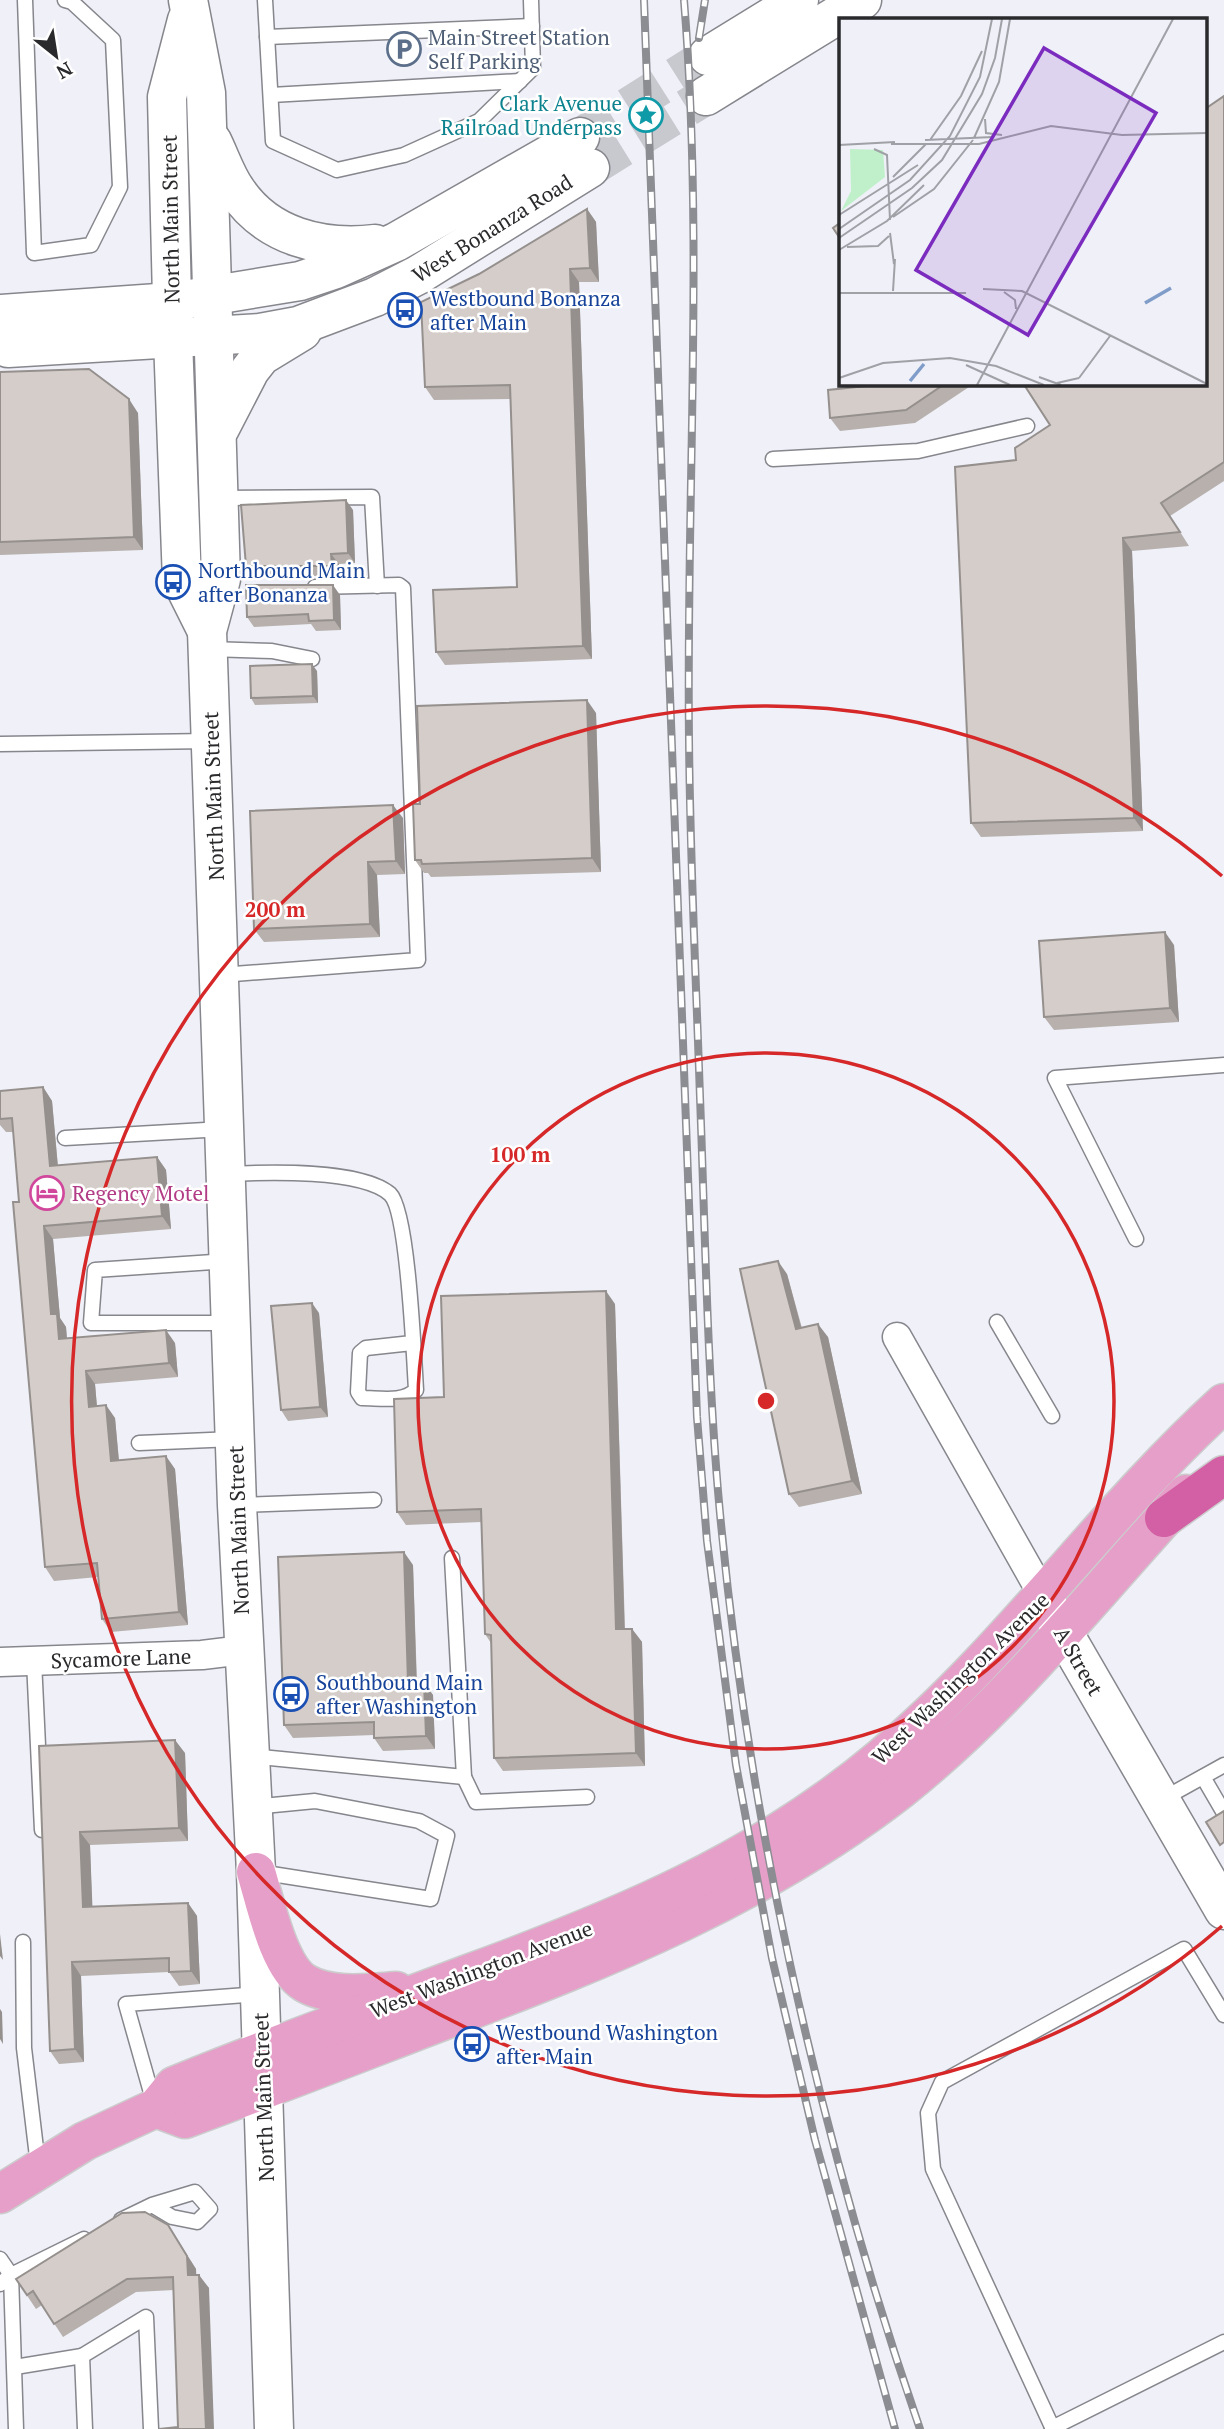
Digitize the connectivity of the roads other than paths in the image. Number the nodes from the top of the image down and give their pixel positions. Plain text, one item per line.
1 (25, 0) edge
2 (65, 0) edge
3 (265, 0) edge
4 (531, 0) edge
5 (800, 0) edge
6 (862, 0) edge
7 (188, 7) edge
8 (532, 26) junction
9 (267, 37) junction
10 (708, 56) tunnel mouth
11 (520, 81) junction
12 (271, 95) junction
13 (706, 96) tunnel mouth
14 (207, 130) junction
15 (396, 242) junction
16 (0, 314) edge
17 (192, 318) junction
18 (321, 318) junction
19 (0, 344) edge
20 (1027, 426) dead end
21 (216, 435) junction
22 (773, 459) dead end
23 (219, 498) junction
24 (377, 586) junction
25 (296, 587) edge
26 (207, 640) junction
27 (312, 659) dead end
28 (211, 741) junction
29 (0, 744) edge
30 (219, 975) junction
31 (1224, 1065) edge
32 (225, 1129) junction
33 (65, 1138) dead end
34 (226, 1174) junction
35 (1136, 1239) dead end
36 (229, 1261) junction
37 (997, 1322) dead end
38 (231, 1323) junction
39 (897, 1337) dead end
40 (412, 1343) junction
41 (1224, 1403) edge
42 (1052, 1416) dead end
43 (235, 1439) junction
44 (139, 1443) dead end
45 (1224, 1461) edge
46 (1224, 1475) edge
47 (374, 1500) dead end
48 (237, 1505) junction
49 (1164, 1518) junction
50 (452, 1558) dead end
51 (1044, 1597) junction
52 (1062, 1632) junction
53 (243, 1650) junction
54 (34, 1661) junction
55 (0, 1662) edge
56 (249, 1756) junction
57 (1224, 1765) edge
58 (464, 1777) junction
59 (1203, 1777) junction
60 (587, 1797) dead end
61 (1160, 1801) junction
62 (252, 1807) junction
63 (1224, 1813) edge
64 (42, 1830) edge
65 (256, 1872) junction
66 (1224, 1910) edge
67 (23, 1941) dead end
68 (426, 1990) junction
69 (259, 1994) junction
70 (1224, 2015) edge
71 (261, 2052) junction
72 (262, 2090) junction
73 (156, 2108) junction
74 (39, 2170) junction
75 (0, 2194) edge
76 (152, 2205) dead end
77 (0, 2259) edge
78 (6, 2279) edge
79 (1224, 2342) edge
80 (82, 2356) junction
81 (15, 2367) junction
82 (1052, 2428) edge
83 (16, 2429) edge
84 (85, 2429) edge
85 (152, 2429) edge
86 (274, 2429) edge

1 - 2 lane
3 - 9 lane
4 - 8 lane
5 - 10 main road
6 - 13 main road
7 - 14 main road, North Main Street
7 - 17 main road, North Main Street
8 - 9 lane
8 - 11 lane
9 - 12 lane
11 - 12 lane
11 - 12 lane
14 - 15 main road
14 - 17 main road, North Main Street
15 - 17 main road, West Bonanza Road
15 - 18 main road, West Bonanza Road
16 - 17 main road
17 - 18 main road, West Bonanza Road
17 - 19 main road
17 - 21 main road, North Main Street
17 - 26 main road, North Main Street
18 - 21 main road
20 - 22 lane
21 - 23 main road, North Main Street
23 - 24 lane
23 - 26 main road, North Main Street
24 - 25 lane
24 - 30 lane
26 - 27 lane
26 - 28 main road, North Main Street
28 - 29 lane
28 - 30 main road, North Main Street
30 - 32 main road, North Main Street
31 - 35 lane
32 - 33 lane
32 - 34 main road, North Main Street
34 - 36 main road, North Main Street
34 - 40 lane
36 - 38 main road, North Main Street
36 - 38 lane
37 - 42 lane
38 - 43 main road, North Main Street
39 - 51 street, A Street
40 - 40 lane
41 - 51 main road, West Washington Avenue
43 - 44 lane
43 - 48 main road, North Main Street
45 - 49 main road, West Washington Avenue
46 - 49 highway
47 - 48 lane
48 - 53 main road, North Main Street
49 - 52 main road, West Washington Avenue
50 - 58 lane
51 - 52 main road, A Street
51 - 68 main road, West Washington Avenue
52 - 61 main road, A Street
52 - 72 main road, West Washington Avenue
53 - 54 street, Sycamore Lane
53 - 56 main road, North Main Street
54 - 55 street, Sycamore Lane
54 - 64 lane
56 - 58 lane
56 - 62 main road, North Main Street
57 - 59 lane
58 - 60 lane
59 - 61 lane
59 - 63 lane
61 - 66 main road, A Street
62 - 65 main road, North Main Street
62 - 65 lane
65 - 68 main road
65 - 69 main road, North Main Street
67 - 74 lane
68 - 71 main road, West Washington Avenue
69 - 71 main road, North Main Street
69 - 73 lane
70 - 82 lane
71 - 72 main road, North Main Street
71 - 73 main road, West Washington Avenue
72 - 73 main road, West Washington Avenue
72 - 86 main road, North Main Street
73 - 74 main road
74 - 75 main road
76 - 78 lane
77 - 78 lane
78 - 81 lane
79 - 82 lane
80 - 81 lane
80 - 84 lane
80 - 85 lane
81 - 83 lane

